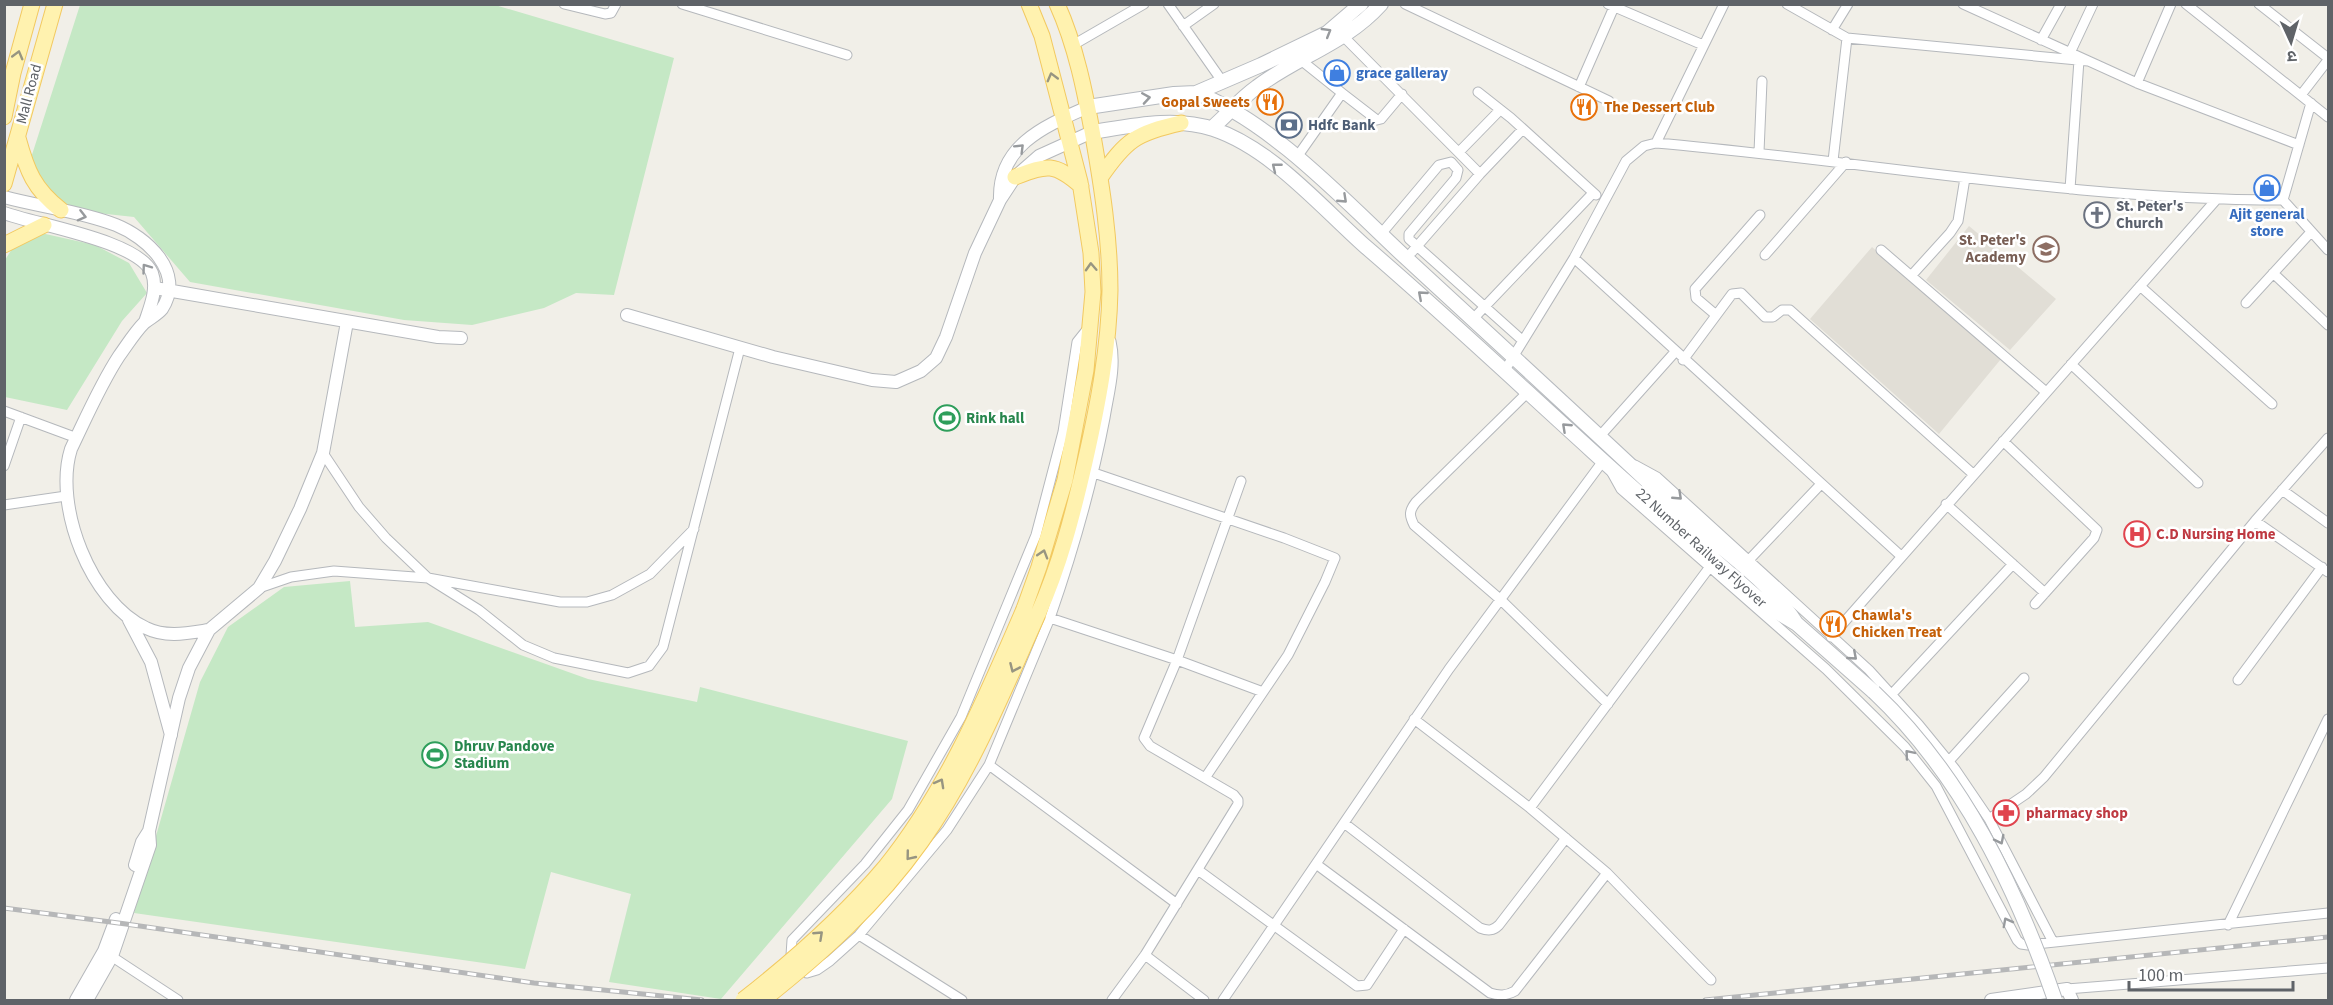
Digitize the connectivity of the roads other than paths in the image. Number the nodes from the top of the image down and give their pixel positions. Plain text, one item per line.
1 (32, 4) edge
2 (54, 4) edge
3 (564, 4) edge
4 (616, 4) edge
5 (682, 4) edge
6 (1029, 4) edge
7 (1057, 4) edge
8 (1144, 4) edge
9 (1168, 4) edge
10 (1214, 4) edge
11 (1361, 4) edge
12 (1381, 4) edge
13 (1405, 4) edge
14 (1724, 4) edge
15 (1787, 4) edge
16 (1848, 4) edge
17 (1963, 4) edge
18 (2061, 4) edge
19 (2093, 4) edge
20 (2171, 4) edge
21 (2186, 4) edge
22 (2259, 4) edge
23 (1611, 6) edge
24 (1183, 26) junction
25 (1832, 30) junction
26 (1344, 37) junction
27 (1847, 38) junction
28 (2041, 40) junction
29 (1073, 45) junction
30 (1703, 45) junction
31 (2070, 53) junction
32 (847, 55) dead end
33 (2328, 59) edge
34 (1302, 61) junction
35 (2084, 61) junction
36 (1222, 81) junction
37 (1762, 81) dead end
38 (2137, 83) junction
39 (1579, 87) junction
40 (1478, 92) dead end
41 (1196, 93) junction
42 (1342, 93) junction
43 (1402, 94) junction
44 (2301, 95) junction
45 (1610, 101) dead end
46 (2312, 103) junction
47 (1088, 107) junction
48 (1232, 108) junction
49 (1500, 110) junction
50 (4, 117) edge
51 (2328, 117) edge
52 (1064, 118) junction
53 (1181, 123) junction
54 (1212, 128) junction
55 (1523, 129) junction
56 (1092, 132) junction
57 (18, 135) junction
58 (1068, 141) junction
59 (1656, 143) junction
60 (2298, 145) junction
61 (1459, 152) junction
62 (1759, 152) junction
63 (1297, 157) junction
64 (1833, 161) junction
65 (1846, 162) junction
66 (1480, 174) junction
67 (1015, 177) junction
68 (1100, 178) junction
69 (1965, 178) junction
70 (4, 184) edge
71 (1081, 186) junction
72 (2070, 189) junction
73 (1593, 193) junction
74 (4, 197) edge
75 (1000, 200) junction
76 (2216, 200) junction
77 (2283, 200) junction
78 (1604, 203) junction
79 (61, 210) junction
80 (4, 213) edge
81 (1760, 215) dead end
82 (44, 225) junction
83 (2311, 232) junction
84 (1381, 234) junction
85 (4, 244) edge
86 (1416, 247) junction
87 (1881, 250) dead end
88 (2328, 250) edge
89 (1765, 255) dead end
90 (1406, 258) junction
91 (1574, 258) junction
92 (2274, 273) junction
93 (1911, 276) junction
94 (2140, 286) junction
95 (154, 288) junction
96 (168, 290) junction
97 (2246, 303) dead end
98 (1485, 308) junction
99 (627, 315) dead end
100 (1716, 315) junction
101 (1473, 319) junction
102 (145, 322) junction
103 (347, 322) junction
104 (2328, 325) edge
105 (1091, 326) junction
106 (1108, 328) junction
107 (461, 338) dead end
108 (1522, 340) junction
109 (740, 348) junction
110 (1674, 352) junction
111 (1513, 355) junction
112 (1683, 360) junction
113 (2071, 364) junction
114 (1505, 370) junction
115 (1528, 392) junction
116 (2046, 392) junction
117 (2272, 404) dead end
118 (4, 411) edge
119 (21, 417) junction
120 (1600, 436) junction
121 (77, 438) junction
122 (2002, 441) junction
123 (2326, 445) edge
124 (323, 453) junction
125 (1606, 464) junction
126 (1630, 464) junction
127 (4, 466) edge
128 (1094, 473) junction
129 (1973, 474) junction
130 (1241, 481) dead end
131 (2198, 483) dead end
132 (1821, 484) junction
133 (2282, 490) junction
134 (66, 496) junction
135 (1946, 504) junction
136 (4, 505) edge
137 (1227, 519) junction
138 (2255, 522) junction
139 (2328, 523) edge
140 (696, 527) junction
141 (1901, 556) junction
142 (1748, 561) junction
143 (2013, 564) junction
144 (1709, 568) junction
145 (2325, 570) edge
146 (428, 578) junction
147 (259, 588) junction
148 (2045, 593) junction
149 (1501, 600) junction
150 (2035, 604) dead end
151 (1037, 614) junction
152 (128, 618) junction
153 (1797, 624) junction
154 (209, 630) junction
155 (1831, 637) junction
156 (1177, 660) junction
157 (2024, 678) dead end
158 (2238, 680) dead end
159 (1263, 692) junction
160 (1892, 695) junction
161 (1608, 704) junction
162 (1414, 719) junction
163 (2328, 719) edge
164 (171, 739) junction
165 (1948, 761) junction
166 (989, 765) junction
167 (1205, 778) junction
168 (1530, 808) junction
169 (1989, 819) junction
170 (1344, 823) junction
171 (1566, 838) junction
172 (865, 864) junction
173 (1316, 864) junction
174 (1198, 870) junction
175 (1606, 873) junction
176 (898, 890) junction
177 (1177, 904) junction
178 (2328, 913) edge
179 (1273, 925) junction
180 (2228, 925) junction
181 (1404, 929) junction
182 (859, 935) junction
183 (2053, 942) junction
184 (108, 954) junction
185 (1145, 956) junction
186 (2328, 968) edge
187 (1711, 980) dead end
188 (2070, 995) edge
189 (170, 998) edge
190 (1505, 998) edge
191 (2011, 999) edge
192 (76, 1000) edge
193 (87, 1000) edge
194 (178, 1000) edge
195 (743, 1000) edge
196 (763, 1000) edge
197 (962, 1000) edge
198 (1112, 1000) edge
199 (1204, 1000) edge
200 (1223, 1000) edge
201 (1991, 1000) edge
202 (2055, 1000) edge

50 -> 1 main road, Mall Road
2 - 57 main road, Mall Road
3 - 4 street
5 - 32 street
52 -> 6 main road
7 - 29 main road
8 - 29 street
9 - 24 street
10 - 24 street
36 -> 11 main road
12 - 26 main road
13 - 39 street
14 - 30 street
15 - 25 street
16 - 25 street
17 - 28 street
18 - 28 street
19 - 31 street
20 - 38 street
21 - 44 street
22 - 33 street
23 - 30 street
23 - 39 street
24 - 36 street
25 - 27 street
26 - 34 main road
26 - 43 street
27 - 35 street
27 - 64 street
28 - 31 street
29 - 47 main road
30 - 59 street
31 - 35 street
33 - 44 street
34 - 42 street
34 - 48 main road
35 - 38 street
35 - 72 street
36 - 41 main road
37 - 62 street
38 - 60 street
39 - 45 street
40 - 49 street
47 -> 41 main road
41 - 48 main road, 22 Number Railway Flyover
42 - 43 street
42 - 63 street
43 - 61 street
44 - 46 street
46 - 51 street
46 - 60 street
47 - 52 street
47 - 56 main road
48 - 54 main road
48 - 63 main road, 22 Number Railway Flyover
49 - 55 street
49 - 61 street
52 - 58 main road
75 -> 52 street
53 - 54 main road, 22 Number Railway Flyover
53 - 56 main road, 22 Number Railway Flyover
53 - 68 main road
114 -> 54 main road, 22 Number Railway Flyover
55 - 66 street
55 - 73 street
56 - 58 street
56 - 68 main road
57 - 70 main road, Mall Road
57 - 79 main road
58 - 67 street
58 - 71 main road
59 - 62 street
59 - 78 street
60 - 77 street
61 - 66 street
62 - 64 street
63 -> 84 main road, 22 Number Railway Flyover
64 - 65 street
65 - 69 street
65 - 89 street
66 - 86 street
67 - 71 main road
67 - 75 street
68 - 106 main road
69 - 72 street
69 - 93 street
105 -> 71 main road
72 - 76 street
73 - 78 street
73 - 98 street
74 - 79 street
75 - 109 street
76 - 77 street
76 - 94 street
77 - 83 street
78 - 91 street
79 -> 96 street
80 - 82 street
81 - 100 street
82 - 85 main road
95 -> 82 street
83 - 88 street
83 - 92 street
84 - 86 street
84 - 90 main road, 22 Number Railway Flyover
86 - 90 street
86 - 98 street
87 - 93 street
90 - 101 main road, 22 Number Railway Flyover
91 - 108 street
91 - 110 street
92 - 97 street
92 - 104 street
93 - 116 street
94 - 113 street
94 - 117 street
95 - 96 street
95 - 102 street
96 - 102 street
96 - 103 street
98 - 101 street
98 - 108 street
99 - 109 street
100 - 112 street
100 - 129 street
101 - 111 main road, 22 Number Railway Flyover
102 - 121 street
103 - 107 street
103 - 124 street
151 -> 105 main road
105 - 172 street
106 - 128 street
106 - 151 main road
108 - 111 street
109 - 140 street
110 - 112 street
110 - 120 street
111 - 114 street
111 - 120 main road, 22 Number Railway Flyover
112 - 132 street
113 - 116 street
113 - 131 street
114 - 115 main road, 22 Number Railway Flyover
125 -> 115 main road, 22 Number Railway Flyover
115 - 149 street
116 - 122 street
118 - 119 street
119 - 121 street
119 - 127 street
120 - 126 main road, 22 Number Railway Flyover
121 - 134 street
122 - 129 street
122 - 148 street
123 - 133 street
124 - 146 street
124 - 147 street
125 - 144 street
125 - 149 street
125 - 153 main road, 22 Number Railway Flyover
126 -> 142 street
126 - 153 main road, 22 Number Railway Flyover
128 - 137 street
128 - 151 street
129 - 135 street
130 - 137 street
132 - 141 street
132 - 142 street
133 - 138 street
133 - 139 street
134 - 136 street
134 - 152 street
135 - 141 street
135 - 143 street
137 - 156 street
137 - 159 street
138 - 145 street
138 - 169 street
140 - 146 street
140 - 146 street
141 - 155 street
142 - 155 street
143 - 148 street
143 - 160 street
144 - 161 street
183 -> 144 street
145 - 158 street
146 - 147 street
147 - 154 street
148 - 150 street
149 - 161 street
149 - 162 street
151 - 156 street
151 - 166 street
195 -> 151 main road, bridge
151 -> 196 main road, bridge
152 - 154 street
152 - 164 street
153 - 202 main road, 22 Number Railway Flyover, bridge
154 - 164 street
155 -> 160 street
156 - 159 street
156 - 167 street
157 - 165 street
159 - 167 street
160 - 165 street
161 - 168 street
162 - 168 street
162 - 170 street
163 - 180 street
164 - 184 street
165 - 169 street
166 - 176 street
166 - 177 street
167 - 174 street
168 - 171 street
169 -> 183 street
170 - 171 street
170 - 173 street
171 - 175 street
172 - 176 street
172 - 182 street
173 - 179 street
173 - 181 street
174 - 177 street
174 - 179 street
175 - 187 street
175 - 190 street
176 - 182 street
177 - 185 street
178 - 180 street
179 - 181 street
179 - 200 street
180 - 183 street
181 - 190 street
182 - 197 street
184 - 189 street
184 - 192 street
184 - 193 street
185 - 198 street
185 - 199 street
186 - 188 street
188 - 191 street
189 - 194 street
191 - 201 street

